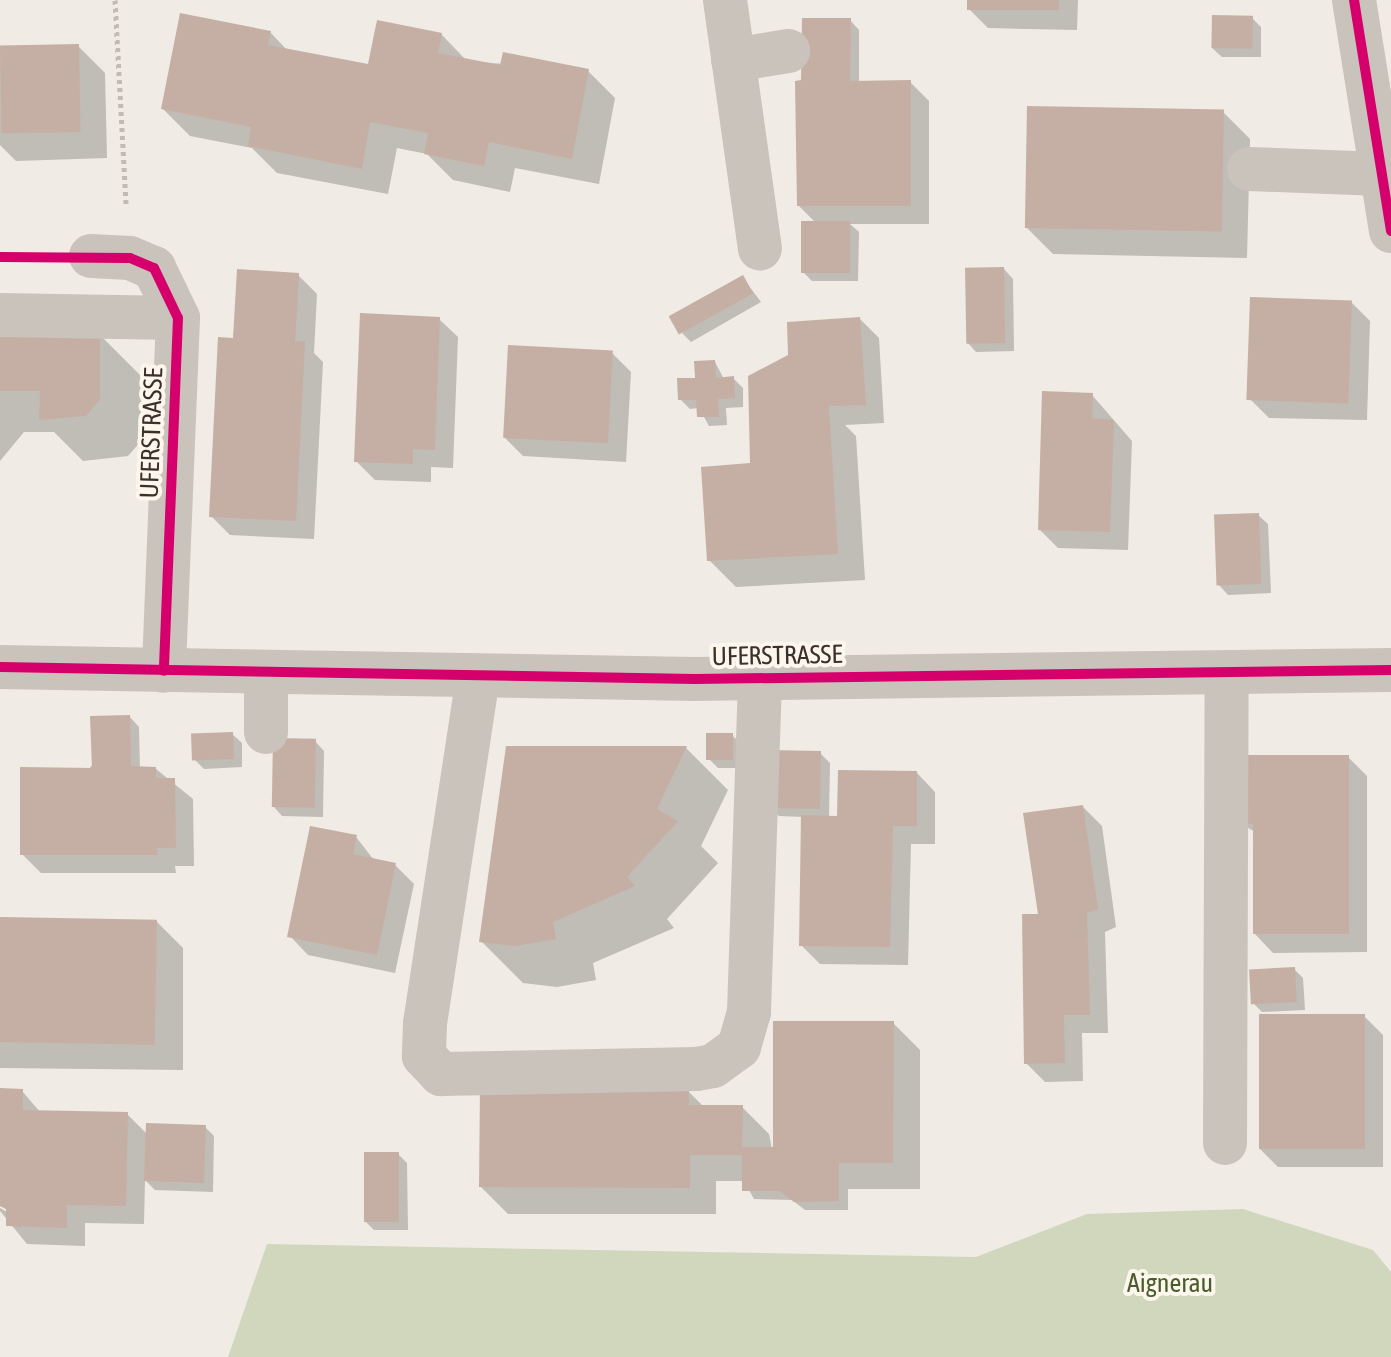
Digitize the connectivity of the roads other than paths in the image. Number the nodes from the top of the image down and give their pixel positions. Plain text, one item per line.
1 (725, 0) edge
2 (1354, 0) edge
3 (788, 51) dead end
4 (733, 60) junction
5 (1249, 169) dead end
6 (1381, 174) junction
7 (1391, 231) edge
8 (760, 249) dead end
9 (111, 257) road end
10 (0, 315) edge
11 (178, 318) junction
12 (0, 667) edge
13 (1391, 670) edge
14 (164, 671) junction
15 (266, 672) junction
16 (1227, 672) junction
17 (478, 677) junction
18 (760, 678) junction
19 (266, 732) dead end
20 (1225, 1143) dead end

1 - 4 street
2 - 6 street
3 - 4 street
4 - 8 street
5 - 6 street
6 - 7 street
9 - 11 street, UFERSTRASSE
10 - 11 street
11 - 14 street, UFERSTRASSE
12 - 14 street, UFERSTRASSE
13 - 16 street, UFERSTRASSE
14 - 15 street, UFERSTRASSE
15 - 17 street, UFERSTRASSE
15 - 19 street
16 - 18 street, UFERSTRASSE
16 - 20 street
17 - 18 street, UFERSTRASSE
17 - 18 street

